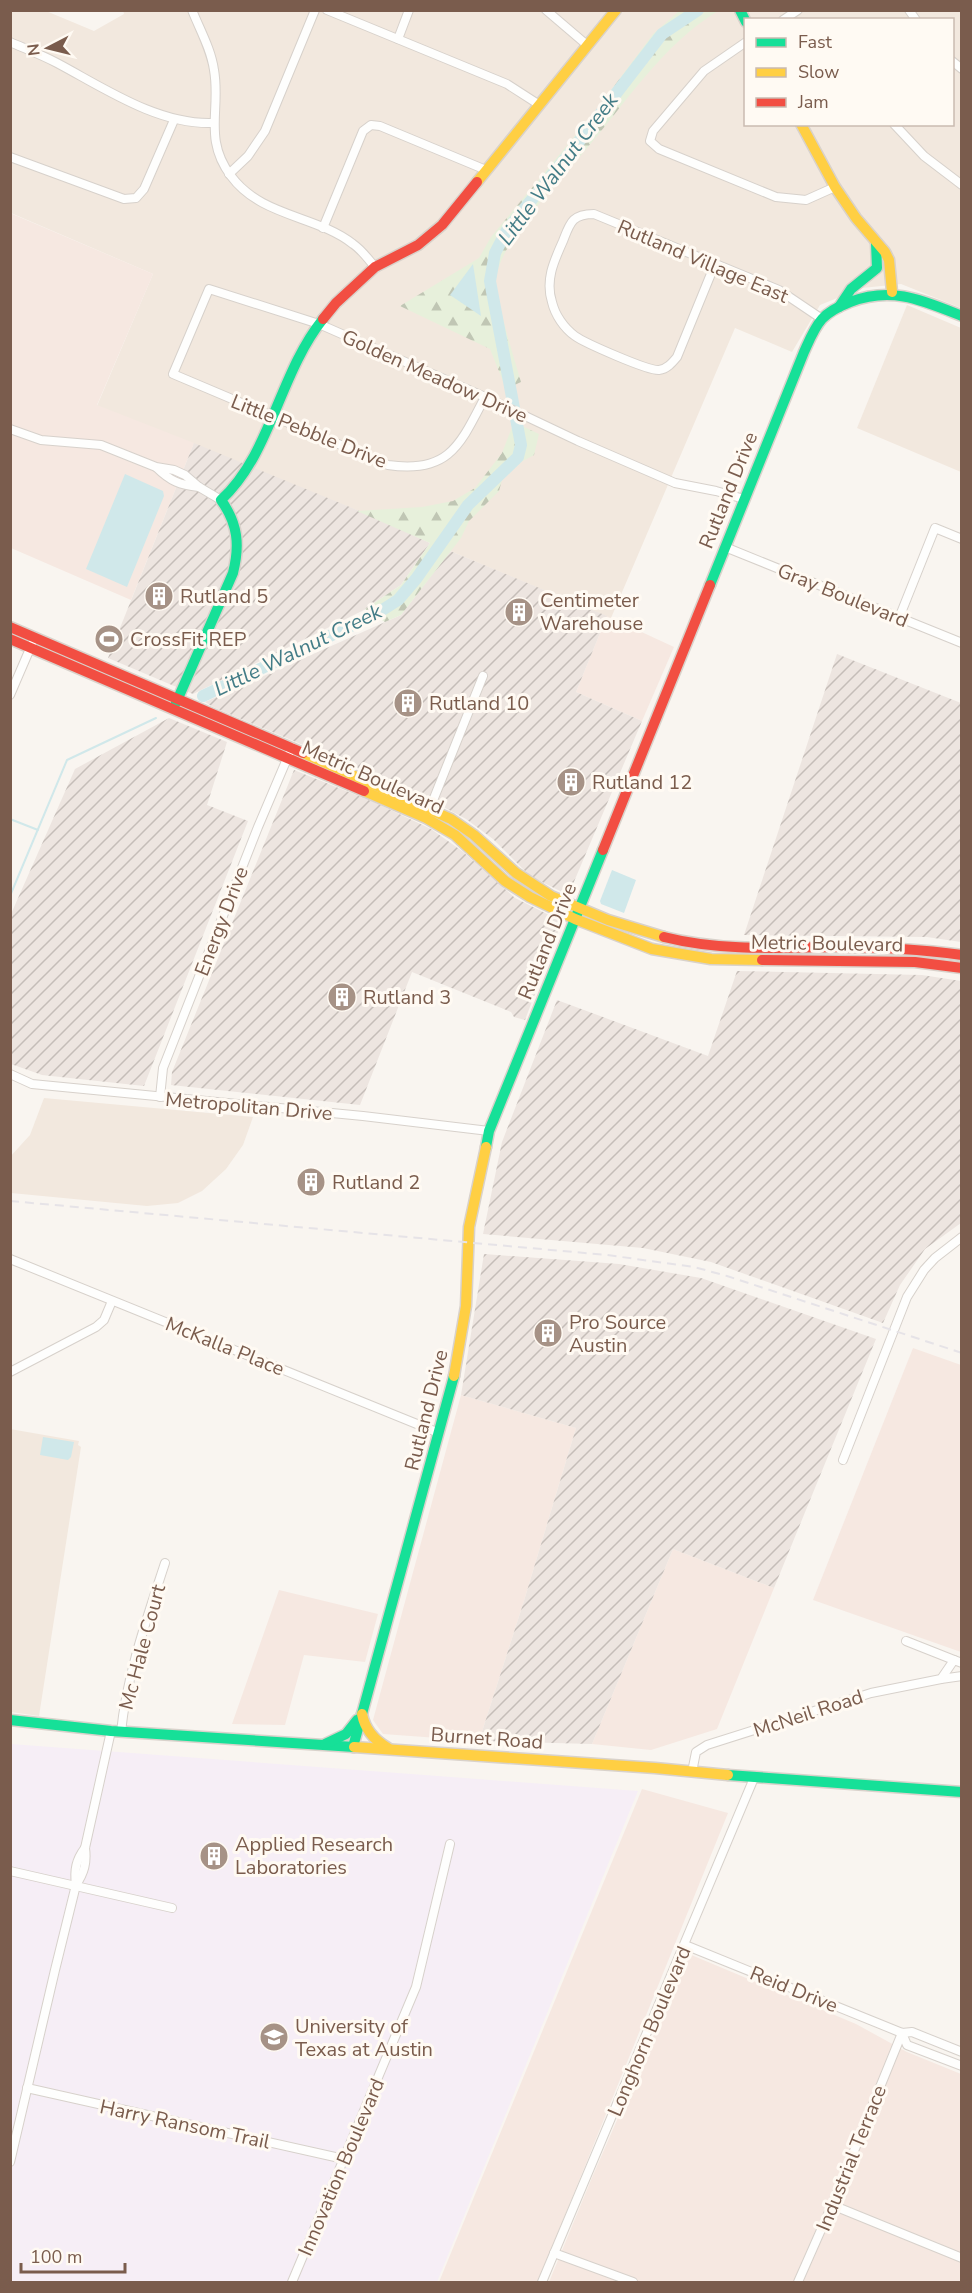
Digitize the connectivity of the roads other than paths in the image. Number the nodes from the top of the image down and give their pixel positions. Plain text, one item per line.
1 (192, 10) edge
2 (315, 10) edge
3 (327, 10) edge
4 (409, 10) edge
5 (546, 10) edge
6 (615, 10) edge
7 (398, 39) junction
8 (10, 42) edge
9 (744, 43) edge
10 (587, 45) junction
11 (538, 104) junction
12 (174, 120) junction
13 (213, 123) junction
14 (802, 126) edge
15 (896, 126) edge
16 (10, 157) edge
17 (486, 170) junction
18 (229, 174) junction
19 (962, 185) edge
20 (835, 186) junction
21 (323, 228) junction
22 (875, 240) junction
23 (715, 264) junction
24 (375, 267) junction
25 (892, 292) junction
26 (838, 307) junction
27 (962, 316) edge
28 (822, 319) junction
29 (320, 324) junction
30 (173, 374) joint
31 (485, 397) junction
32 (271, 416) junction
33 (10, 429) edge
34 (744, 499) junction
35 (222, 500) junction
36 (962, 538) edge
37 (725, 547) junction
38 (899, 618) junction
39 (10, 627) edge
40 (10, 639) edge
41 (33, 643) junction
42 (962, 643) edge
43 (483, 676) dead end
44 (10, 695) edge
45 (175, 704) junction
46 (289, 752) junction
47 (429, 813) junction
48 (458, 823) junction
49 (452, 833) junction
50 (580, 908) junction
51 (575, 919) junction
52 (727, 946) junction
53 (960, 955) edge
54 (727, 959) junction
55 (959, 967) edge
56 (10, 1074) edge
57 (160, 1097) junction
58 (489, 1131) junction
59 (962, 1237) edge
60 (10, 1259) edge
61 (112, 1301) junction
62 (10, 1372) edge
63 (439, 1433) junction
64 (843, 1460) dead end
65 (165, 1563) dead end
66 (906, 1641) dead end
67 (958, 1662) edge
68 (962, 1676) edge
69 (941, 1678) junction
70 (362, 1712) junction
71 (10, 1720) edge
72 (116, 1731) junction
73 (321, 1745) junction
74 (353, 1747) junction
75 (391, 1749) junction
76 (692, 1772) junction
77 (754, 1778) junction
78 (962, 1792) edge
79 (450, 1844) dead end
80 (10, 1871) edge
81 (76, 1885) junction
82 (172, 1908) dead end
83 (685, 1945) junction
84 (902, 2032) junction
85 (962, 2052) edge
86 (962, 2066) edge
87 (27, 2088) junction
88 (12, 2151) edge
89 (344, 2159) junction
90 (10, 2162) edge
91 (832, 2205) junction
92 (554, 2253) junction
93 (962, 2258) edge
94 (292, 2283) edge
95 (542, 2283) edge
96 (633, 2283) edge
97 (798, 2283) edge

1 - 13 street
2 - 18 street
3 - 7 street
4 - 7 street
5 - 10 street
6 - 10 street
7 - 11 street
8 - 12 street
9 - 20 street
10 - 11 street
11 - 17 street
12 - 13 street
12 - 16 street
13 - 18 street
14 - 20 street
15 - 19 street
17 - 21 street
17 - 24 street
18 - 21 street
20 - 22 street
21 - 24 street
22 - 25 street
22 - 26 street
23 - 23 street, Rutland Village East
23 - 28 street, Rutland Village East
24 - 29 street
25 - 26 street, Rutland Drive
25 - 27 street, Rutland Drive
26 - 28 street, Rutland Drive
28 - 34 street, Rutland Drive
29 - 30 street, Golden Meadow Drive
29 - 31 street, Golden Meadow Drive
29 - 32 street
30 - 32 street, Little Pebble Drive
31 - 32 street, Little Pebble Drive
31 - 34 street, Golden Meadow Drive
32 - 35 street
33 - 35 street
34 - 37 street, Rutland Drive
35 - 45 street
36 - 38 street
37 - 38 street, Gray Boulevard
37 - 50 street, Rutland Drive
38 - 42 street, Gray Boulevard
39 - 41 street, Metric Boulevard
40 - 41 street, Metric Boulevard
41 - 44 street
41 - 45 street, Metric Boulevard
43 - 47 street
45 - 46 street, Metric Boulevard
46 - 47 street, Metric Boulevard
46 - 57 street, Energy Drive
47 - 48 street, Metric Boulevard
47 - 49 street, Metric Boulevard
48 - 49 street
48 - 50 street, Metric Boulevard
49 - 51 street, Metric Boulevard
50 - 51 street, Rutland Drive
50 - 52 street, Metric Boulevard
51 - 54 street, Metric Boulevard
51 - 58 street, Rutland Drive
52 - 53 street, Metric Boulevard
52 - 54 street
53 - 55 street
54 - 55 street, Metric Boulevard
56 - 57 street, Metropolitan Drive
57 - 58 street, Metropolitan Drive
58 - 63 street, Rutland Drive
59 - 64 street
60 - 61 street, McKalla Place
61 - 62 street
61 - 63 street, McKalla Place
63 - 70 street, Rutland Drive
65 - 72 street, Mc Hale Court
66 - 67 street
67 - 69 street
68 - 69 street, McNeil Road
69 - 76 street, McNeil Road
70 - 73 street
70 - 74 street, Rutland Drive
70 - 75 street
71 - 72 street, Burnet Road
72 - 73 street, Burnet Road
72 - 81 street, Mc Hale Court
73 - 74 street, Burnet Road
74 - 75 street, Burnet Road
75 - 76 street, Burnet Road
76 - 77 street, Burnet Road
77 - 78 street, Burnet Road
77 - 83 street, Longhorn Boulevard
79 - 89 street, Innovation Boulevard
80 - 81 street
81 - 82 street
81 - 87 street, Mc Hale Court
83 - 84 street, Reid Drive
83 - 92 street, Longhorn Boulevard
84 - 85 street, Reid Drive
84 - 86 street, Reid Drive
84 - 91 street, Industrial Terrace
87 - 88 street, Mc Hale Court
87 - 89 street, Harry Ransom Trail
88 - 90 street, Mc Hale Court
89 - 94 street, Innovation Boulevard
91 - 93 street
91 - 97 street, Industrial Terrace
92 - 95 street, Longhorn Boulevard
92 - 96 street

